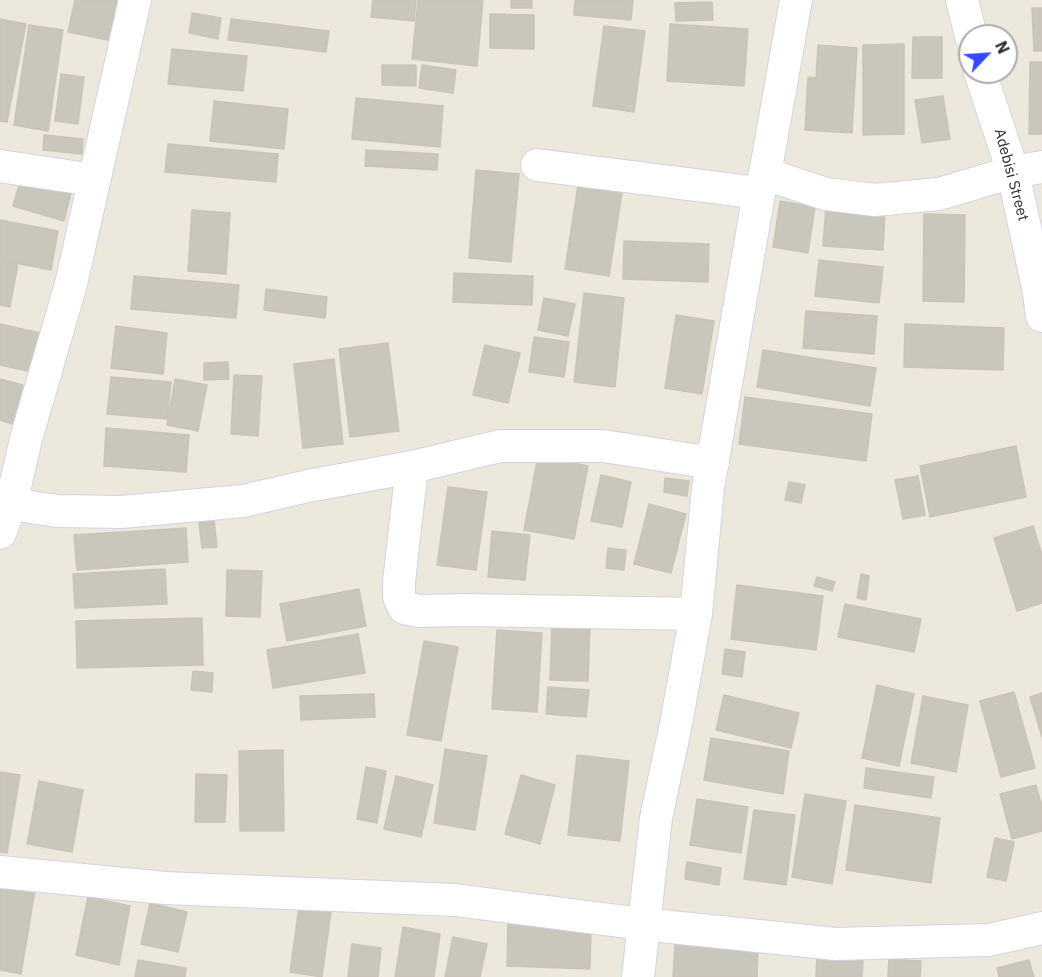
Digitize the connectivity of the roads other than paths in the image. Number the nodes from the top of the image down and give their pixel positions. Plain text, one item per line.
1 (135, 0) edge
2 (796, 0) edge
3 (962, 0) edge
4 (968, 24) edge
5 (986, 84) edge
6 (537, 165) dead end
7 (0, 166) edge
8 (1028, 170) edge
9 (94, 180) junction
10 (762, 184) junction
11 (1042, 316) edge
12 (713, 463) junction
13 (412, 467) junction
14 (11, 504) junction
15 (0, 533) edge
16 (696, 614) junction
17 (0, 872) edge
18 (642, 924) junction
19 (1042, 928) edge
20 (638, 977) edge

1 - 9 street
2 - 10 street
3 - 4 street
5 - 8 street, Adebisi Street
6 - 10 street
7 - 9 street
8 - 10 street
8 - 11 street, Adebisi Street
9 - 14 street
10 - 12 street
12 - 13 street
12 - 16 street
13 - 14 street
13 - 16 street
14 - 15 street
16 - 18 street
17 - 18 street
18 - 19 street
18 - 20 street

